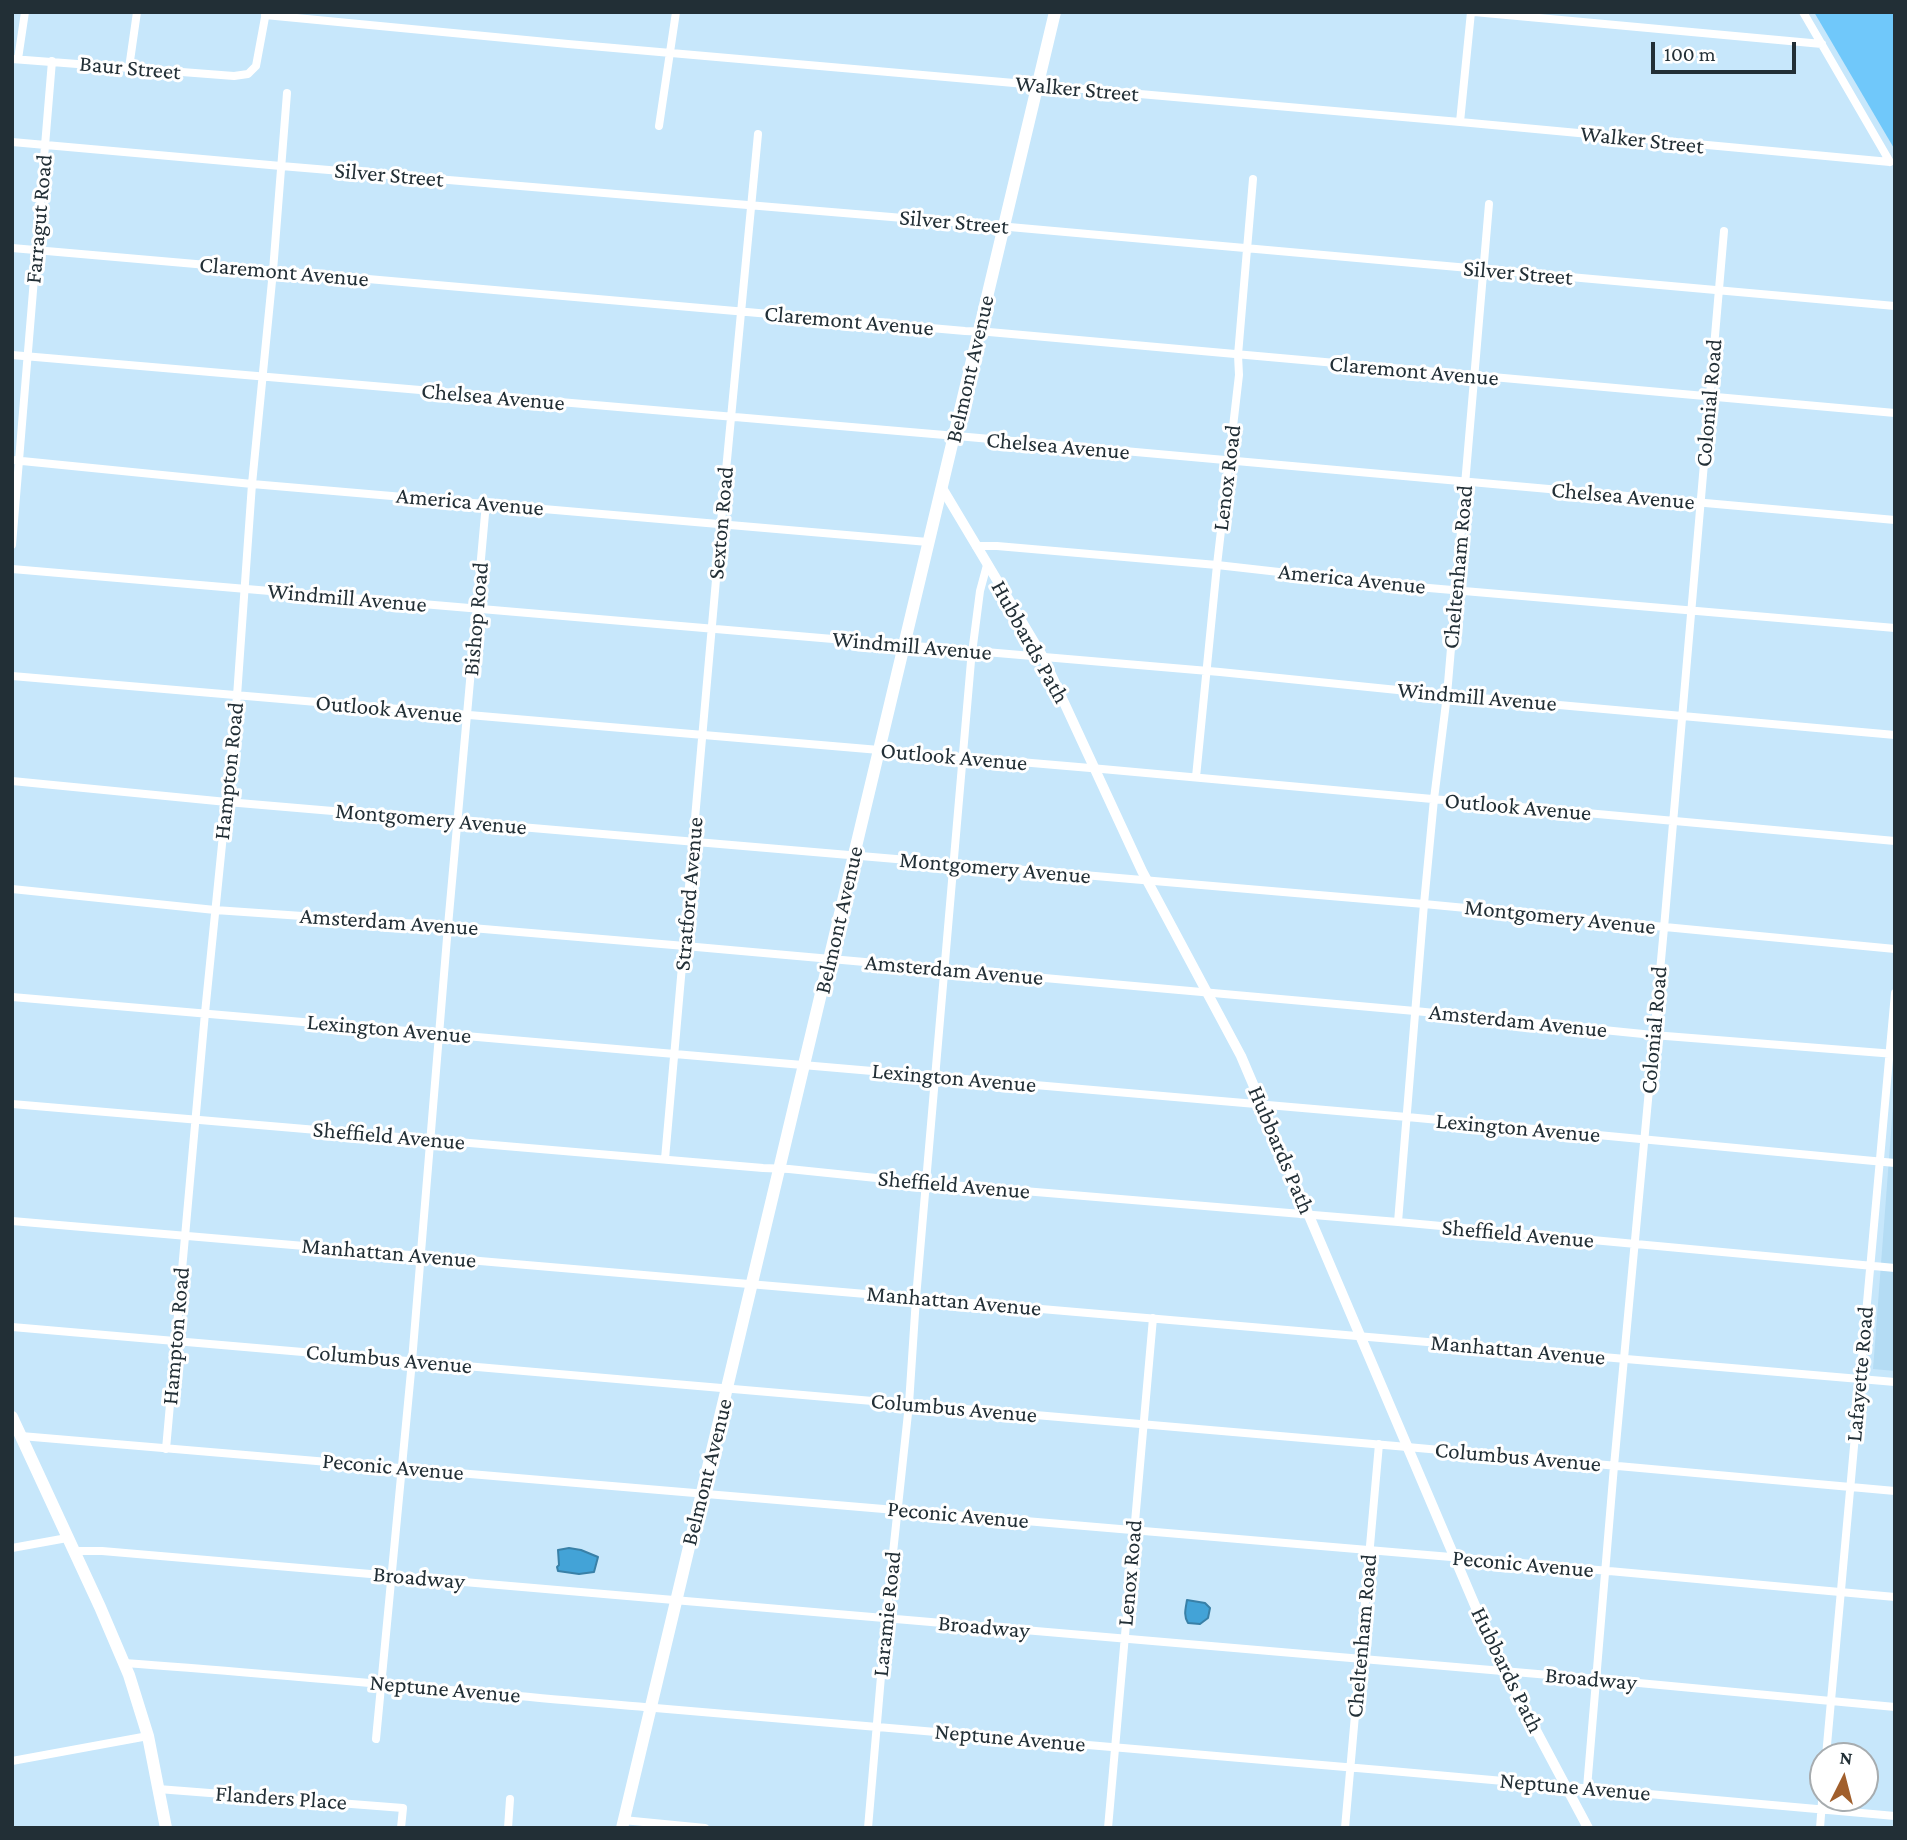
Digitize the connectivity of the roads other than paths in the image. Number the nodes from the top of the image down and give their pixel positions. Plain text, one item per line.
1 (25, 12) edge
2 (137, 12) edge
3 (676, 12) edge
4 (1055, 12) edge
5 (1472, 12) edge
6 (1803, 12) edge
7 (265, 13) edge
8 (1822, 44) junction
9 (670, 52) junction
10 (15, 59) edge
11 (52, 61) junction
12 (129, 68) junction
13 (1038, 85) junction
14 (287, 93) dead end
15 (1460, 122) junction
16 (659, 126) dead end
17 (758, 134) dead end
18 (12, 142) edge
19 (46, 145) junction
20 (281, 166) junction
21 (1253, 179) dead end
22 (1489, 204) dead end
23 (751, 205) junction
24 (1004, 226) junction
25 (1724, 231) dead end
26 (12, 248) edge
27 (1247, 248) junction
28 (38, 251) junction
29 (1483, 270) junction
30 (273, 271) junction
31 (1719, 290) junction
32 (1895, 306) edge
33 (741, 311) junction
34 (979, 332) junction
35 (12, 355) edge
36 (1238, 355) junction
37 (27, 356) junction
38 (1474, 376) junction
39 (264, 377) junction
40 (1710, 398) junction
41 (1895, 413) edge
42 (731, 418) junction
43 (955, 436) junction
44 (15, 461) edge
45 (1230, 462) junction
46 (1465, 482) junction
47 (252, 484) junction
48 (942, 488) junction
49 (486, 503) junction
50 (1700, 504) junction
51 (1895, 520) edge
52 (721, 523) junction
53 (928, 542) junction
54 (12, 545) edge
55 (976, 546) junction
56 (987, 565) junction
57 (1217, 565) junction
58 (12, 569) edge
59 (244, 588) junction
60 (1456, 589) junction
61 (477, 610) junction
62 (1691, 610) junction
63 (1895, 628) edge
64 (712, 629) junction
65 (904, 646) junction
66 (972, 652) junction
67 (1043, 657) junction
68 (1207, 671) junction
69 (12, 676) edge
70 (1447, 695) junction
71 (237, 696) junction
72 (467, 715) junction
73 (1681, 715) junction
74 (1895, 735) edge
75 (703, 736) junction
76 (879, 751) junction
77 (962, 757) junction
78 (1095, 769) junction
79 (1196, 777) junction
80 (12, 781) edge
81 (1434, 799) junction
82 (227, 802) junction
83 (457, 821) junction
84 (1673, 821) junction
85 (693, 841) junction
86 (1895, 841) edge
87 (854, 856) junction
88 (954, 863) junction
89 (1147, 881) junction
90 (12, 889) edge
91 (1424, 904) junction
92 (215, 910) junction
93 (448, 926) junction
94 (1664, 928) junction
95 (685, 946) junction
96 (1895, 949) edge
97 (830, 959) junction
98 (945, 970) junction
99 (1208, 993) junction
100 (1895, 993) edge
101 (12, 997) edge
102 (1415, 1011) junction
103 (205, 1013) junction
104 (439, 1034) junction
105 (1653, 1035) junction
106 (675, 1054) junction
107 (1892, 1054) edge
108 (804, 1065) junction
109 (935, 1076) junction
110 (12, 1104) edge
111 (1262, 1104) junction
112 (1407, 1117) junction
113 (195, 1120) junction
114 (430, 1139) junction
115 (1644, 1139) junction
116 (665, 1159) junction
117 (1880, 1162) junction
118 (1895, 1163) edge
119 (779, 1169) junction
120 (926, 1182) junction
121 (1307, 1215) junction
122 (12, 1221) edge
123 (1398, 1223) junction
124 (185, 1235) junction
125 (1634, 1244) junction
126 (420, 1255) junction
127 (1870, 1265) junction
128 (1895, 1268) edge
129 (752, 1284) junction
130 (916, 1298) junction
131 (1153, 1318) junction
132 (12, 1327) edge
133 (1359, 1336) junction
134 (175, 1341) junction
135 (1624, 1359) junction
136 (412, 1361) junction
137 (1859, 1379) junction
138 (1895, 1382) edge
139 (727, 1389) junction
140 (909, 1404) junction
141 (12, 1417) edge
142 (1143, 1424) junction
143 (22, 1436) junction
144 (1379, 1444) junction
145 (1409, 1447) junction
146 (166, 1449) junction
147 (1614, 1466) junction
148 (402, 1467) junction
149 (1849, 1486) junction
150 (1895, 1491) edge
151 (702, 1494) junction
152 (898, 1509) junction
153 (1134, 1531) junction
154 (67, 1538) junction
155 (12, 1548) edge
156 (74, 1551) junction
157 (1369, 1551) junction
158 (1455, 1559) junction
159 (1605, 1571) junction
160 (393, 1576) junction
161 (1841, 1592) junction
162 (1895, 1597) edge
163 (676, 1601) junction
164 (886, 1618) junction
165 (1124, 1639) junction
166 (1359, 1660) junction
167 (124, 1663) junction
168 (1505, 1672) junction
169 (1596, 1679) junction
170 (382, 1684) junction
171 (1831, 1700) junction
172 (1895, 1707) edge
173 (650, 1708) junction
174 (876, 1726) junction
175 (148, 1736) junction
176 (376, 1739) dead end
177 (1827, 1742) edge
178 (1115, 1746) junction
179 (12, 1761) edge
180 (1350, 1767) junction
181 (1565, 1786) junction
182 (1587, 1788) junction
183 (158, 1789) junction
184 (510, 1799) dead end
185 (1809, 1808) edge
186 (1853, 1812) edge
187 (1895, 1816) edge
188 (623, 1824) edge
189 (166, 1828) edge
190 (401, 1828) edge
191 (508, 1828) edge
192 (705, 1828) edge
193 (867, 1828) edge
194 (1108, 1828) edge
195 (1345, 1828) edge
196 (1588, 1828) edge

1 - 10 street
2 - 12 street
3 - 9 street
4 - 13 main road, Belmont Avenue
5 - 8 street
5 - 15 street
6 - 8 street
7 - 9 street, Walker Street
7 - 12 street, Baur Street
8 - 15 street, Walker Street
9 - 13 street, Walker Street
9 - 16 street
10 - 11 street, Baur Street
11 - 12 street, Baur Street
11 - 19 street, Farragut Road
13 - 15 street, Walker Street
13 - 24 main road, Belmont Avenue
14 - 20 street, Hampton Road
17 - 23 street
18 - 19 street, Silver Street
19 - 20 street, Silver Street
19 - 28 street, Farragut Road
20 - 23 street, Silver Street
20 - 30 street, Hampton Road
21 - 27 street, Lenox Road
22 - 29 street, Cheltenham Road
23 - 24 street, Silver Street
23 - 33 street
24 - 27 street, Silver Street
24 - 34 main road, Belmont Avenue
25 - 31 street, Colonial Road
26 - 28 street, Claremont Avenue
27 - 29 street, Silver Street
27 - 36 street, Lenox Road
28 - 30 street, Claremont Avenue
28 - 37 street, Farragut Road
29 - 31 street, Silver Street
29 - 38 street, Cheltenham Road
30 - 33 street, Claremont Avenue
30 - 39 street, Hampton Road
31 - 32 street, Silver Street
31 - 40 street, Colonial Road
33 - 34 street, Claremont Avenue
33 - 42 street
34 - 36 street, Claremont Avenue
34 - 43 main road, Belmont Avenue
35 - 37 street, Chelsea Avenue
36 - 38 street, Claremont Avenue
36 - 45 street, Lenox Road
37 - 39 street, Chelsea Avenue
37 - 44 street, Farragut Road
38 - 40 street, Claremont Avenue
38 - 46 street, Cheltenham Road
39 - 42 street, Chelsea Avenue
39 - 47 street, Hampton Road
40 - 41 street, Claremont Avenue
40 - 50 street, Colonial Road
42 - 43 street, Chelsea Avenue
42 - 52 street, Sexton Road
43 - 45 street, Chelsea Avenue
43 - 48 main road, Belmont Avenue
44 - 47 street, America Avenue
44 - 54 street, Farragut Road
45 - 46 street, Chelsea Avenue
45 - 57 street, Lenox Road
46 - 50 street, Chelsea Avenue
46 - 60 street, Cheltenham Road
47 - 49 street, America Avenue
47 - 59 street, Hampton Road
48 - 53 main road, Belmont Avenue
48 - 55 street, Hubbards Path
49 - 52 street, America Avenue
49 - 61 street, Bishop Road
50 - 51 street, Chelsea Avenue
50 - 62 street, Colonial Road
52 - 53 street, America Avenue
52 - 64 street, Sexton Road
53 - 65 main road, Belmont Avenue
55 - 56 street, Hubbards Path
55 - 57 street, America Avenue
56 - 66 street, Laramie Road
56 - 67 street, Hubbards Path
57 - 60 street, America Avenue
57 - 68 street, Lenox Road
58 - 59 street, Windmill Avenue
59 - 61 street, Windmill Avenue
59 - 71 street, Hampton Road
60 - 62 street, America Avenue
60 - 70 street, Cheltenham Road
61 - 64 street, Windmill Avenue
61 - 72 street, Bishop Road
62 - 63 street, America Avenue
62 - 73 street, Colonial Road
64 - 65 street, Windmill Avenue
64 - 75 street, Stratford Avenue
65 - 66 street, Windmill Avenue
65 - 76 main road, Belmont Avenue
66 - 67 street, Windmill Avenue
66 - 77 street, Laramie Road
67 - 68 street, Windmill Avenue
67 - 78 street, Hubbards Path
68 - 70 street, Windmill Avenue
68 - 79 street, Lenox Road
69 - 71 street, Outlook Avenue
70 - 73 street, Windmill Avenue
70 - 81 street, Cheltenham Road
71 - 72 street, Outlook Avenue
71 - 82 street, Hampton Road
72 - 75 street, Outlook Avenue
72 - 83 street, Bishop Road
73 - 74 street, Windmill Avenue
73 - 84 street, Colonial Road
75 - 76 street, Outlook Avenue
75 - 85 street, Stratford Avenue
76 - 77 street, Outlook Avenue
76 - 87 main road, Belmont Avenue
77 - 78 street, Outlook Avenue
77 - 88 street, Laramie Road
78 - 79 street, Outlook Avenue
78 - 89 street, Hubbards Path
79 - 81 street, Outlook Avenue
80 - 82 street, Montgomery Avenue
81 - 84 street, Outlook Avenue
81 - 91 street, Cheltenham Road
82 - 83 street, Montgomery Avenue
82 - 92 street, Hampton Road
83 - 85 street, Montgomery Avenue
83 - 93 street, Bishop Road
84 - 86 street, Outlook Avenue
84 - 94 street, Colonial Road
85 - 87 street, Montgomery Avenue
85 - 95 street, Stratford Avenue
87 - 88 street, Montgomery Avenue
87 - 97 main road, Belmont Avenue
88 - 89 street, Montgomery Avenue
88 - 98 street, Laramie Road
89 - 91 street, Montgomery Avenue
89 - 99 street, Hubbards Path
90 - 92 street, Amsterdam Avenue
91 - 94 street, Montgomery Avenue
91 - 102 street, Cheltenham Road
92 - 93 street, Amsterdam Avenue
92 - 103 street, Hampton Road
93 - 95 street, Amsterdam Avenue
93 - 104 street, Bishop Road
94 - 96 street, Montgomery Avenue
94 - 105 street, Colonial Road
95 - 97 street, Amsterdam Avenue
95 - 106 street, Stratford Avenue
97 - 98 street, Amsterdam Avenue
97 - 108 main road, Belmont Avenue
98 - 99 street, Amsterdam Avenue
98 - 109 street, Laramie Road
99 - 102 street, Amsterdam Avenue
99 - 111 street, Hubbards Path
100 - 107 street, Lafayette Road
101 - 103 street, Lexington Avenue
102 - 105 street, Amsterdam Avenue
102 - 112 street, Cheltenham Road
103 - 104 street, Lexington Avenue
103 - 113 street, Hampton Road
104 - 106 street, Lexington Avenue
104 - 114 street, Bishop Road
105 - 107 street, Amsterdam Avenue
105 - 115 street, Colonial Road
106 - 108 street, Lexington Avenue
106 - 116 street, Stratford Avenue
107 - 117 street, Lafayette Road
108 - 109 street, Lexington Avenue
108 - 119 main road, Belmont Avenue
109 - 111 street, Lexington Avenue
109 - 120 street, Laramie Road
110 - 113 street, Sheffield Avenue
111 - 112 street, Lexington Avenue
111 - 121 street, Hubbards Path
112 - 115 street, Lexington Avenue
112 - 123 street, Cheltenham Road
113 - 114 street, Sheffield Avenue
113 - 124 street, Hampton Road
114 - 116 street, Sheffield Avenue
114 - 126 street, Bishop Road
115 - 117 street, Lexington Avenue
115 - 125 street, Colonial Road
116 - 119 street, Sheffield Avenue
117 - 118 street, Lexington Avenue
117 - 127 street, Lafayette Road
119 - 120 street, Sheffield Avenue
119 - 129 main road, Belmont Avenue
120 - 121 street, Sheffield Avenue
120 - 130 street, Laramie Road
121 - 123 street, Sheffield Avenue
121 - 133 street, Hubbards Path
122 - 124 street, Manhattan Avenue
123 - 125 street, Sheffield Avenue
124 - 126 street, Manhattan Avenue
124 - 134 street, Hampton Road
125 - 127 street, Sheffield Avenue
125 - 135 street, Colonial Road
126 - 129 street, Manhattan Avenue
126 - 136 street, Bishop Road
127 - 128 street, Sheffield Avenue
127 - 137 street, Lafayette Road
129 - 130 street, Manhattan Avenue
129 - 139 main road, Belmont Avenue
130 - 131 street, Manhattan Avenue
130 - 140 street, Laramie Road
131 - 133 street, Manhattan Avenue
131 - 142 street, Lenox Road
132 - 134 street, Columbus Avenue
133 - 135 street, Manhattan Avenue
133 - 145 street, Hubbards Path
134 - 136 street, Columbus Avenue
134 - 146 street, Hampton Road
135 - 137 street, Manhattan Avenue
135 - 147 street, Colonial Road
136 - 139 street, Columbus Avenue
136 - 148 street, Bishop Road
137 - 138 street, Manhattan Avenue
137 - 149 street, Lafayette Road
139 - 140 street, Columbus Avenue
139 - 151 main road, Belmont Avenue
140 - 142 street, Columbus Avenue
140 - 152 street, Laramie Road
141 - 143 main road
142 - 144 street, Columbus Avenue
142 - 153 street, Lenox Road
143 - 146 street, Peconic Avenue
143 - 154 main road
144 - 145 street, Columbus Avenue
144 - 157 street, Cheltenham Road
145 - 147 street, Columbus Avenue
145 - 158 street, Hubbards Path
146 - 148 street, Peconic Avenue
147 - 149 street, Columbus Avenue
147 - 159 street, Colonial Road
148 - 151 street, Peconic Avenue
148 - 160 street, Bishop Road
149 - 150 street, Columbus Avenue
149 - 161 street, Lafayette Road
151 - 152 street, Peconic Avenue
151 - 163 main road, Belmont Avenue
152 - 153 street, Peconic Avenue
152 - 164 street, Laramie Road
153 - 157 street, Peconic Avenue
153 - 165 street, Lenox Road
154 - 155 street
154 - 156 main road
156 - 160 street, Broadway
156 - 167 main road
157 - 158 street, Peconic Avenue
157 - 166 street, Cheltenham Road
158 - 159 street, Peconic Avenue
158 - 168 street, Hubbards Path
159 - 161 street, Peconic Avenue
159 - 169 street, Colonial Road
160 - 163 street, Broadway
160 - 170 street, Bishop Road
161 - 162 street, Peconic Avenue
161 - 171 street, Lafayette Road
163 - 164 street, Broadway
163 - 173 main road, Belmont Avenue
164 - 165 street, Broadway
164 - 174 street, Laramie Road
165 - 166 street, Broadway
165 - 178 street, Lenox Road
166 - 168 street, Broadway
166 - 180 street, Cheltenham Road
167 - 170 street, Neptune Avenue
167 - 175 main road
168 - 169 street, Broadway
168 - 181 street, Hubbards Path
169 - 171 street, Broadway
169 - 182 street, Colonial Road
170 - 173 street, Neptune Avenue
170 - 176 street, Bishop Road
171 - 172 street, Broadway
171 - 177 street, Lafayette Road
173 - 174 street, Neptune Avenue
173 - 188 main road, Belmont Avenue
174 - 178 street, Neptune Avenue
174 - 193 street, Laramie Road
175 - 179 street
175 - 183 main road
178 - 180 street, Neptune Avenue
178 - 194 street, Lenox Road
180 - 181 street, Neptune Avenue
180 - 195 street, Cheltenham Road
181 - 182 street, Neptune Avenue
181 - 196 street, Hubbards Path
182 - 185 street, Neptune Avenue
183 - 189 main road
183 - 190 street, Flanders Place
184 - 191 street
186 - 187 street, Neptune Avenue
188 - 192 street

